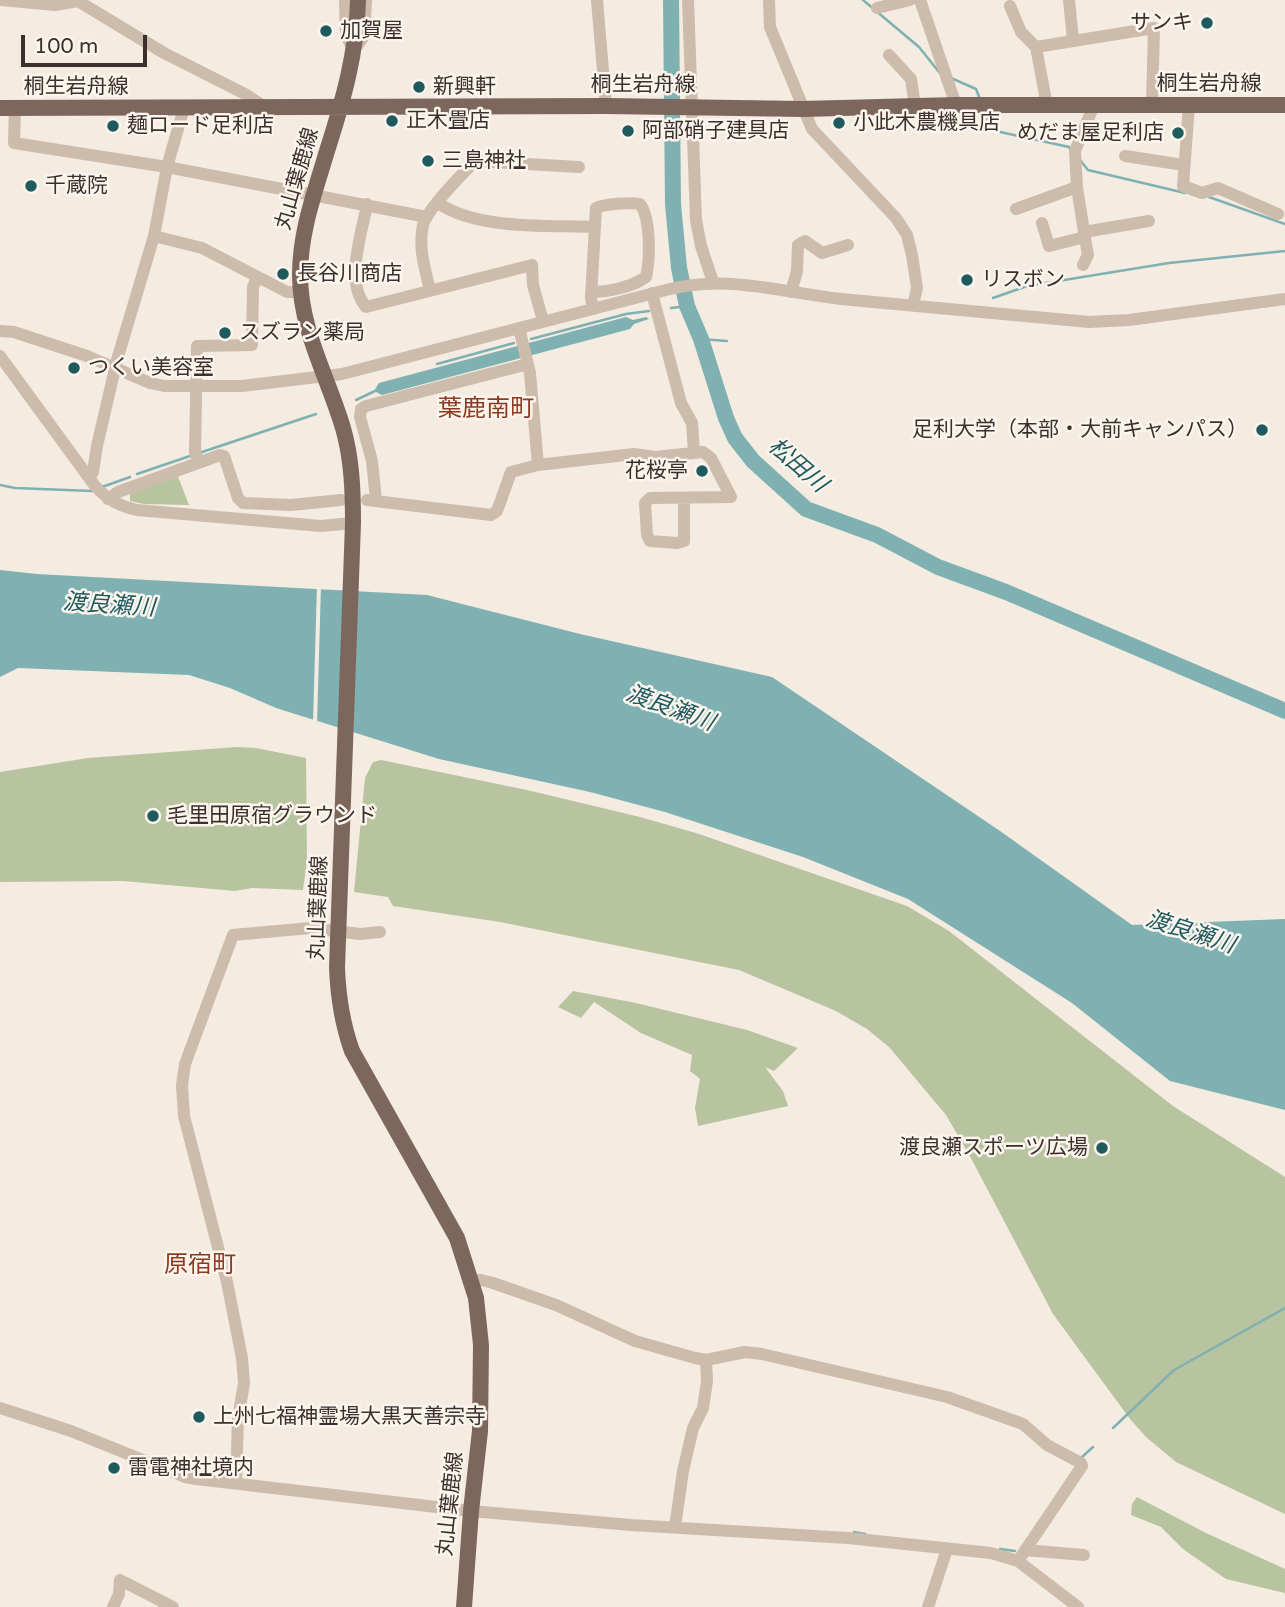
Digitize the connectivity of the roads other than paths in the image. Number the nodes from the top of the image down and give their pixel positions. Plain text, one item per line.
1 (1, 0) edge
2 (345, 0) edge
3 (358, 0) edge
4 (366, 0) edge
5 (597, 0) edge
6 (688, 0) edge
7 (769, 0) edge
8 (910, 0) edge
9 (920, 0) edge
10 (1069, 0) edge
11 (1010, 6) dead end
12 (877, 8) dead end
13 (1073, 40) junction
14 (1036, 47) junction
15 (354, 50) junction
16 (889, 55) dead end
17 (956, 105) junction
18 (1094, 105) junction
19 (1152, 105) junction
20 (1189, 105) junction
21 (1285, 105) edge
22 (606, 106) junction
23 (688, 106) junction
24 (915, 106) junction
25 (1047, 106) junction
26 (265, 107) junction
27 (8, 108) edge
28 (184, 108) junction
29 (341, 108) junction
30 (802, 109) junction
31 (1125, 156) dead end
32 (1184, 165) junction
33 (167, 167) junction
34 (579, 167) dead end
35 (1077, 187) junction
36 (313, 194) junction
37 (438, 203) junction
38 (367, 204) junction
39 (1016, 209) dead end
40 (1278, 214) dead end
41 (426, 217) junction
42 (1149, 221) dead end
43 (1042, 222) dead end
44 (594, 227) junction
45 (1084, 235) junction
46 (154, 236) junction
47 (848, 245) dead end
48 (1083, 265) dead end
49 (257, 277) junction
50 (711, 282) junction
51 (430, 290) junction
52 (300, 292) junction
53 (592, 292) junction
54 (791, 292) junction
55 (652, 293) junction
56 (1285, 299) edge
57 (913, 305) junction
58 (593, 309) junction
59 (543, 321) junction
60 (519, 328) junction
61 (0, 331) edge
62 (0, 356) edge
63 (527, 361) junction
64 (116, 367) junction
65 (325, 377) junction
66 (197, 386) junction
67 (694, 452) junction
68 (199, 461) junction
69 (538, 465) junction
70 (89, 478) junction
71 (684, 498) junction
72 (108, 499) junction
73 (341, 500) dead end
74 (352, 529) junction
75 (339, 927) junction
76 (380, 932) dead end
77 (472, 1280) junction
78 (706, 1360) junction
79 (0, 1409) edge
80 (236, 1483) junction
81 (471, 1511) junction
82 (675, 1527) junction
83 (947, 1549) junction
84 (1021, 1555) junction
85 (1084, 1555) dead end
86 (113, 1607) edge
87 (173, 1607) edge
88 (464, 1607) edge
89 (928, 1607) edge
90 (1078, 1607) edge

1 - 26 street
2 - 15 street
3 - 15 main road, 丸山葉鹿線
4 - 15 street
5 - 22 street
6 - 23 street
7 - 30 street
8 - 12 street
9 - 17 street
10 - 13 street
11 - 14 street
13 - 14 street
13 - 19 street
14 - 25 street
15 - 29 main road, 丸山葉鹿線
16 - 24 street
17 - 24 main road, 桐生岩舟線
17 - 25 main road, 桐生岩舟線
18 - 19 main road, 桐生岩舟線
18 - 25 main road, 桐生岩舟線
18 - 35 street
19 - 20 main road, 桐生岩舟線
20 - 21 main road, 桐生岩舟線
20 - 32 street
22 - 23 main road, 桐生岩舟線
22 - 29 main road, 桐生岩舟線
23 - 30 main road, 桐生岩舟線
23 - 50 street
24 - 30 main road, 桐生岩舟線
26 - 28 main road, 桐生岩舟線
26 - 29 main road, 桐生岩舟線
27 - 28 main road, 桐生岩舟線
27 - 33 street
28 - 33 street
29 - 36 main road, 丸山葉鹿線
30 - 57 street
31 - 32 street
32 - 40 street
33 - 36 street
33 - 46 street
34 - 37 street
35 - 39 street
35 - 45 street
36 - 38 street
36 - 52 main road, 丸山葉鹿線
37 - 41 street
37 - 44 street
38 - 41 street
38 - 51 street
41 - 51 street
42 - 45 street
43 - 45 street
44 - 53 street
44 - 53 street
45 - 48 street
46 - 49 street
46 - 64 street
47 - 54 street
49 - 52 street
49 - 66 street
50 - 54 street
50 - 55 street
51 - 59 street
52 - 65 main road, 丸山葉鹿線
53 - 58 street
54 - 57 street
55 - 58 street
55 - 67 street
56 - 57 street
58 - 59 street
59 - 60 street
60 - 63 street
60 - 65 street
61 - 64 street
62 - 70 street
63 - 69 street
63 - 69 street
64 - 66 street
64 - 70 street
65 - 66 street
65 - 74 main road, 丸山葉鹿線
66 - 68 street
67 - 69 street
67 - 71 street
68 - 72 street
68 - 73 street
70 - 72 street
71 - 71 street
72 - 74 street
74 - 75 main road, 丸山葉鹿線
75 - 76 street
75 - 77 main road, 丸山葉鹿線
75 - 80 street
77 - 78 street
77 - 81 main road, 丸山葉鹿線
78 - 82 street
78 - 84 street
79 - 80 street
80 - 81 street
81 - 82 street
81 - 88 main road, 丸山葉鹿線
82 - 83 street
83 - 84 street
83 - 89 street
84 - 85 street
84 - 90 street
86 - 87 street

